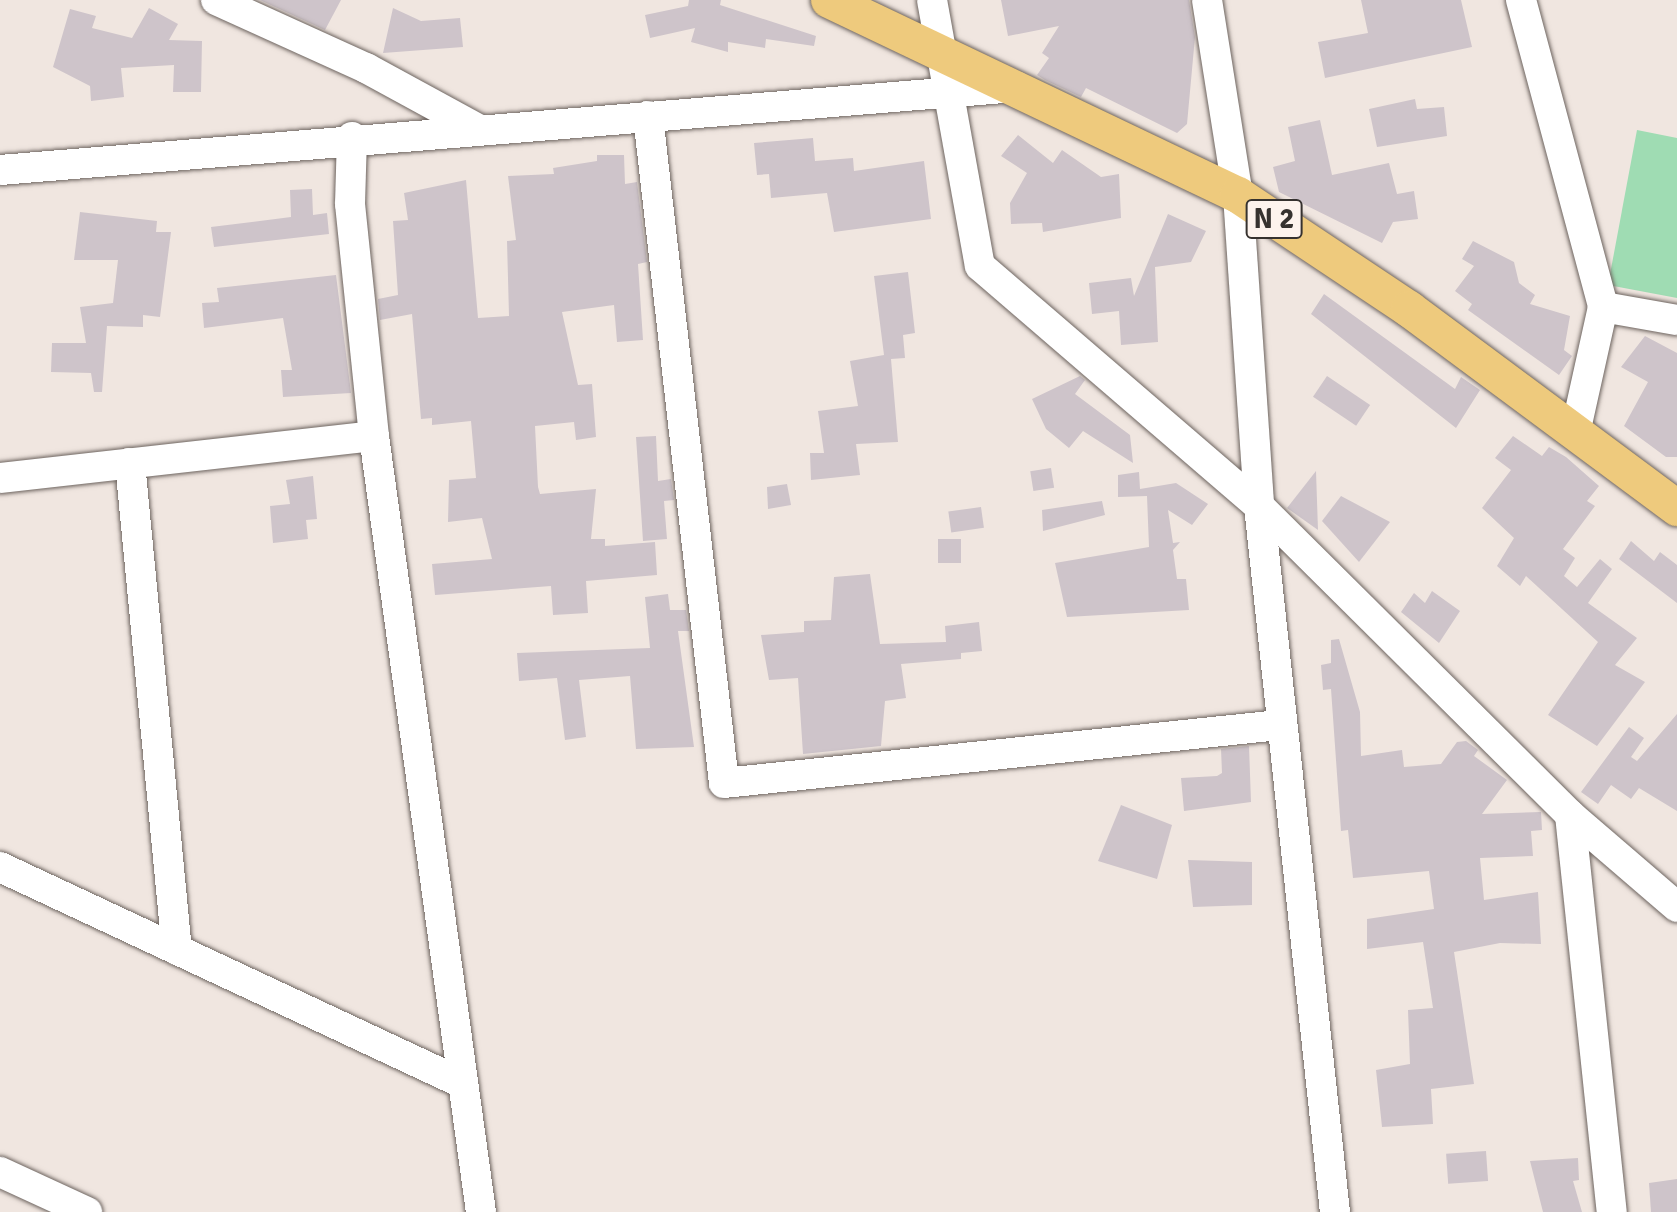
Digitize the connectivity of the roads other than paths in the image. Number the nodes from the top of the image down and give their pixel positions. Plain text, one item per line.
1 (216, 0) edge
2 (829, 0) edge
3 (932, 0) edge
4 (1207, 0) edge
5 (1521, 0) edge
6 (941, 56) junction
7 (1019, 86) junction
8 (950, 93) junction
9 (648, 116) junction
10 (478, 129) junction
11 (352, 137) junction
12 (0, 170) edge
13 (1238, 195) junction
14 (1603, 307) junction
15 (1677, 320) edge
16 (1576, 429) junction
17 (374, 436) junction
18 (130, 463) junction
19 (0, 478) edge
20 (1259, 506) junction
21 (1677, 508) edge
22 (1280, 725) junction
23 (1570, 815) junction
24 (0, 867) edge
25 (1677, 907) edge
26 (177, 950) junction
27 (462, 1083) junction
28 (2, 1178) edge
29 (87, 1212) edge
30 (481, 1212) edge
31 (1335, 1212) edge
32 (1612, 1212) edge

1 - 10 street
2 - 6 main road, N 2
3 - 6 street
4 - 13 street
5 - 14 street
6 - 7 main road, N 2
6 - 8 street
7 - 8 street
7 - 13 main road, N 2
8 - 9 street
8 - 20 street
9 - 10 street
9 - 22 street
10 - 11 street
11 - 12 street
11 - 17 street
13 - 16 main road, N 2
13 - 20 street
14 - 15 street
14 - 16 street
16 - 21 main road, N 2
17 - 18 street
17 - 27 street
18 - 19 street
18 - 26 street
20 - 22 street
20 - 23 street
22 - 31 street
23 - 25 street
23 - 32 street
24 - 26 street
26 - 27 street
27 - 30 street
28 - 29 street

